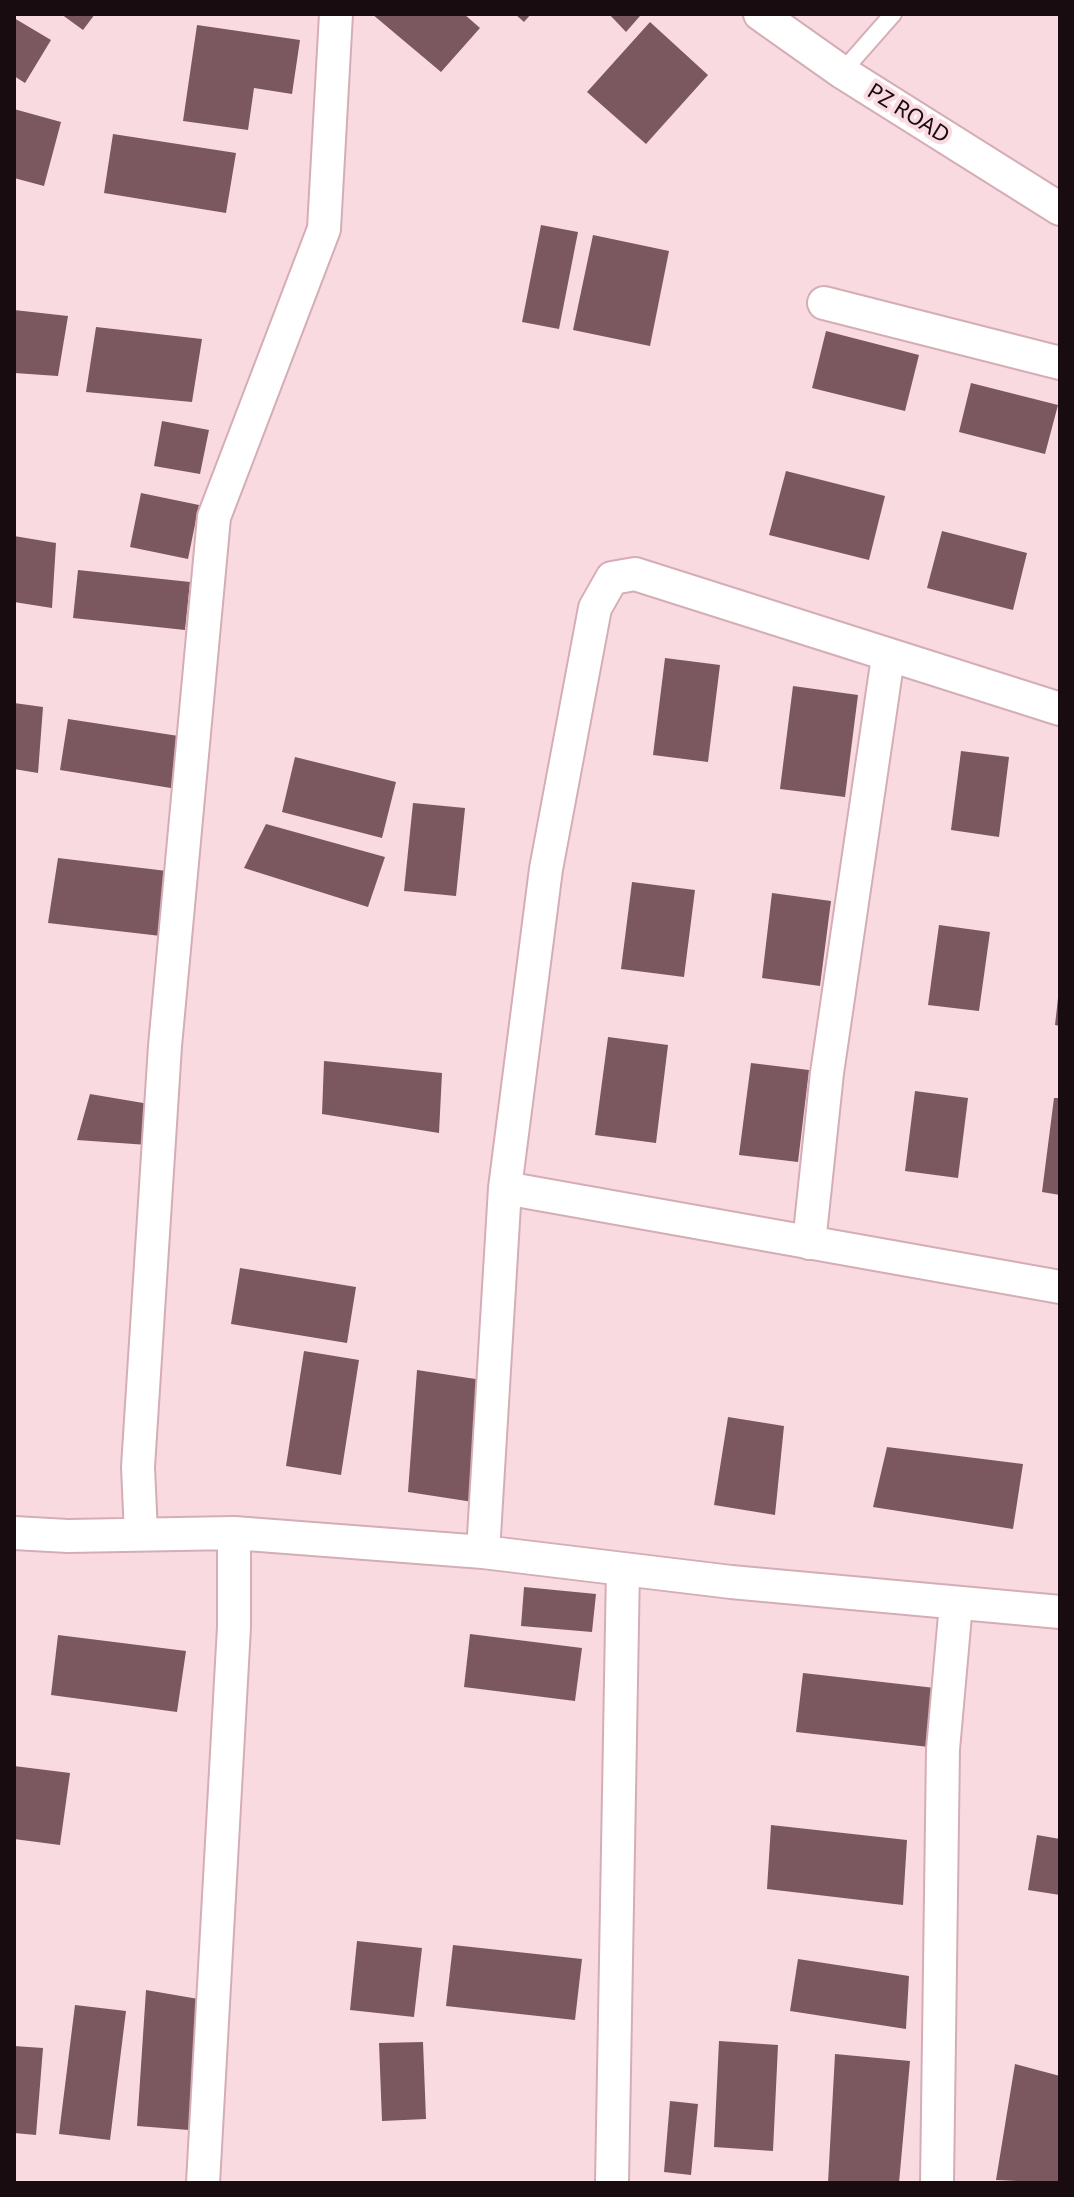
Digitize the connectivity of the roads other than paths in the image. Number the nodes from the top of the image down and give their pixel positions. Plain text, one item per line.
1 (336, 14) edge
2 (760, 14) edge
3 (893, 14) edge
4 (842, 72) junction
5 (1060, 209) edge
6 (824, 303) dead end
7 (1060, 363) edge
8 (888, 657) junction
9 (1060, 709) edge
10 (505, 1188) junction
11 (809, 1243) junction
12 (1060, 1287) edge
13 (14, 1533) edge
14 (234, 1533) junction
15 (141, 1534) junction
16 (483, 1552) junction
17 (623, 1569) junction
18 (956, 1604) junction
19 (1060, 1612) edge
20 (203, 2183) edge
21 (612, 2183) edge
22 (937, 2183) edge

1 - 15 street
2 - 4 street, PZ ROAD
3 - 4 lane
4 - 5 street, PZ ROAD
6 - 7 street
8 - 9 street
8 - 10 street
8 - 11 street
10 - 11 street
10 - 16 street
11 - 12 street
13 - 15 street
14 - 15 street
14 - 16 street
14 - 20 street
16 - 17 street
17 - 18 street
17 - 21 street
18 - 19 street
18 - 22 street

